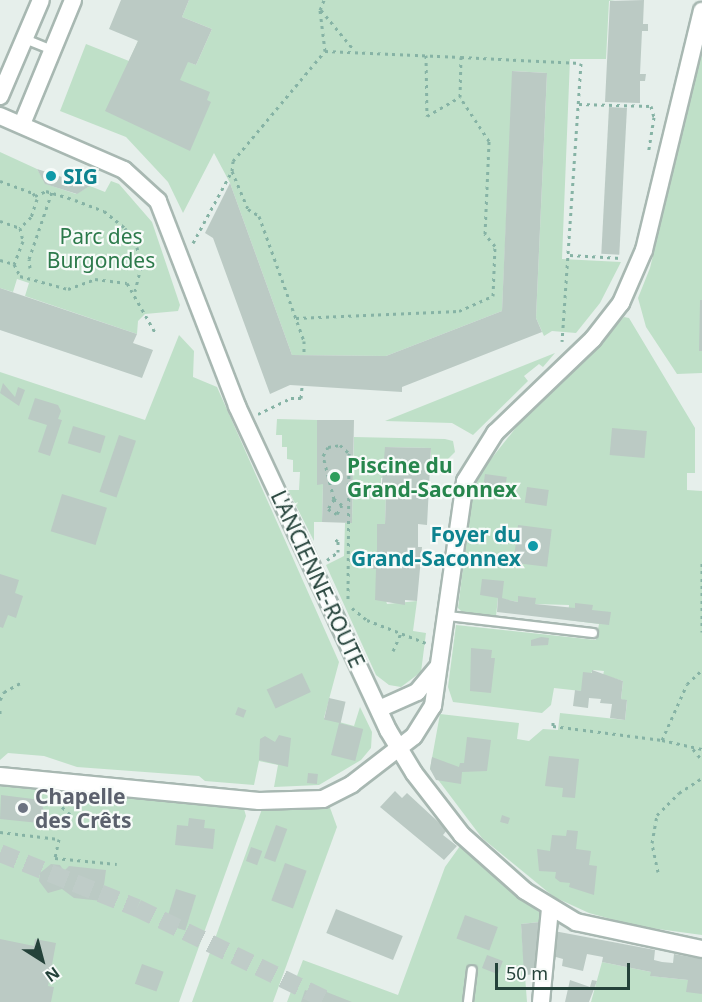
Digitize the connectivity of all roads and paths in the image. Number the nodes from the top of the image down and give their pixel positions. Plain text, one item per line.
1 (41, 0) edge
2 (73, 0) edge
3 (324, 0) edge
4 (320, 10) junction
5 (702, 11) edge
6 (24, 39) junction
7 (52, 50) junction
8 (354, 50) junction
9 (325, 51) junction
10 (426, 55) junction
11 (461, 57) junction
12 (0, 96) edge
13 (460, 97) junction
14 (578, 104) junction
15 (0, 116) edge
16 (22, 124) junction
17 (648, 157) dead end
18 (232, 171) junction
19 (0, 181) edge
20 (52, 192) junction
21 (35, 196) junction
22 (0, 221) edge
23 (20, 228) junction
24 (178, 250) junction
25 (570, 255) junction
26 (626, 258) dead end
27 (0, 260) edge
28 (14, 264) junction
29 (30, 268) dead end
30 (135, 291) junction
31 (296, 318) junction
32 (155, 332) dead end
33 (562, 341) dead end
34 (304, 355) dead end
35 (302, 386) dead end
36 (244, 421) junction
37 (334, 499) junction
38 (332, 538) dead end
39 (327, 561) dead end
40 (702, 563) edge
41 (702, 573) edge
42 (448, 616) junction
43 (702, 632) edge
44 (401, 633) junction
45 (593, 633) dead end
46 (428, 644) dead end
47 (393, 651) dead end
48 (440, 663) junction
49 (702, 670) edge
50 (22, 682) dead end
51 (0, 700) edge
52 (379, 709) junction
53 (0, 710) edge
54 (0, 717) edge
55 (553, 722) dead end
56 (662, 740) junction
57 (692, 747) junction
58 (398, 748) junction
59 (702, 749) edge
60 (702, 760) edge
61 (0, 776) edge
62 (702, 778) edge
63 (0, 832) edge
64 (117, 864) dead end
65 (658, 872) dead end
66 (550, 909) junction
67 (702, 949) edge
68 (472, 970) dead end
69 (468, 1002) edge
70 (541, 1002) edge

1 - 6 street
2 - 7 street
3 - 4 path
4 - 8 path
4 - 9 path
5 - 42 street
6 - 7 lane
6 - 12 street
7 - 16 street
8 - 9 path
8 - 10 path
9 - 18 path
10 - 11 path
10 - 13 path
11 - 13 path
11 - 14 path
13 - 31 path
14 - 17 path
14 - 25 path
15 - 16 street, L'ANCIENNE-ROUTE
16 - 24 street, L'ANCIENNE-ROUTE
18 - 24 path
18 - 31 path
19 - 21 path
20 - 21 path
20 - 29 path
20 - 30 path
21 - 23 path
22 - 23 path
23 - 28 path
24 - 36 street, L'ANCIENNE-ROUTE
25 - 26 path
25 - 33 path
27 - 28 path
28 - 30 path
30 - 32 path
31 - 34 path
35 - 36 path
36 - 52 street, L'ANCIENNE-ROUTE
37 - 37 path
37 - 44 path
38 - 39 path
40 - 41 path
41 - 43 path
42 - 45 lane
42 - 48 street
44 - 46 path
44 - 47 path
48 - 52 street
48 - 58 street
49 - 56 path
50 - 51 path
52 - 58 street, L'ANCIENNE-ROUTE
53 - 54 path
55 - 56 path
56 - 57 path
57 - 59 path
57 - 60 path
58 - 61 street
58 - 66 street, L'ANCIENNE-ROUTE
62 - 65 path
63 - 64 path
66 - 67 street, L'ANCIENNE-ROUTE
66 - 70 street
68 - 69 lane

